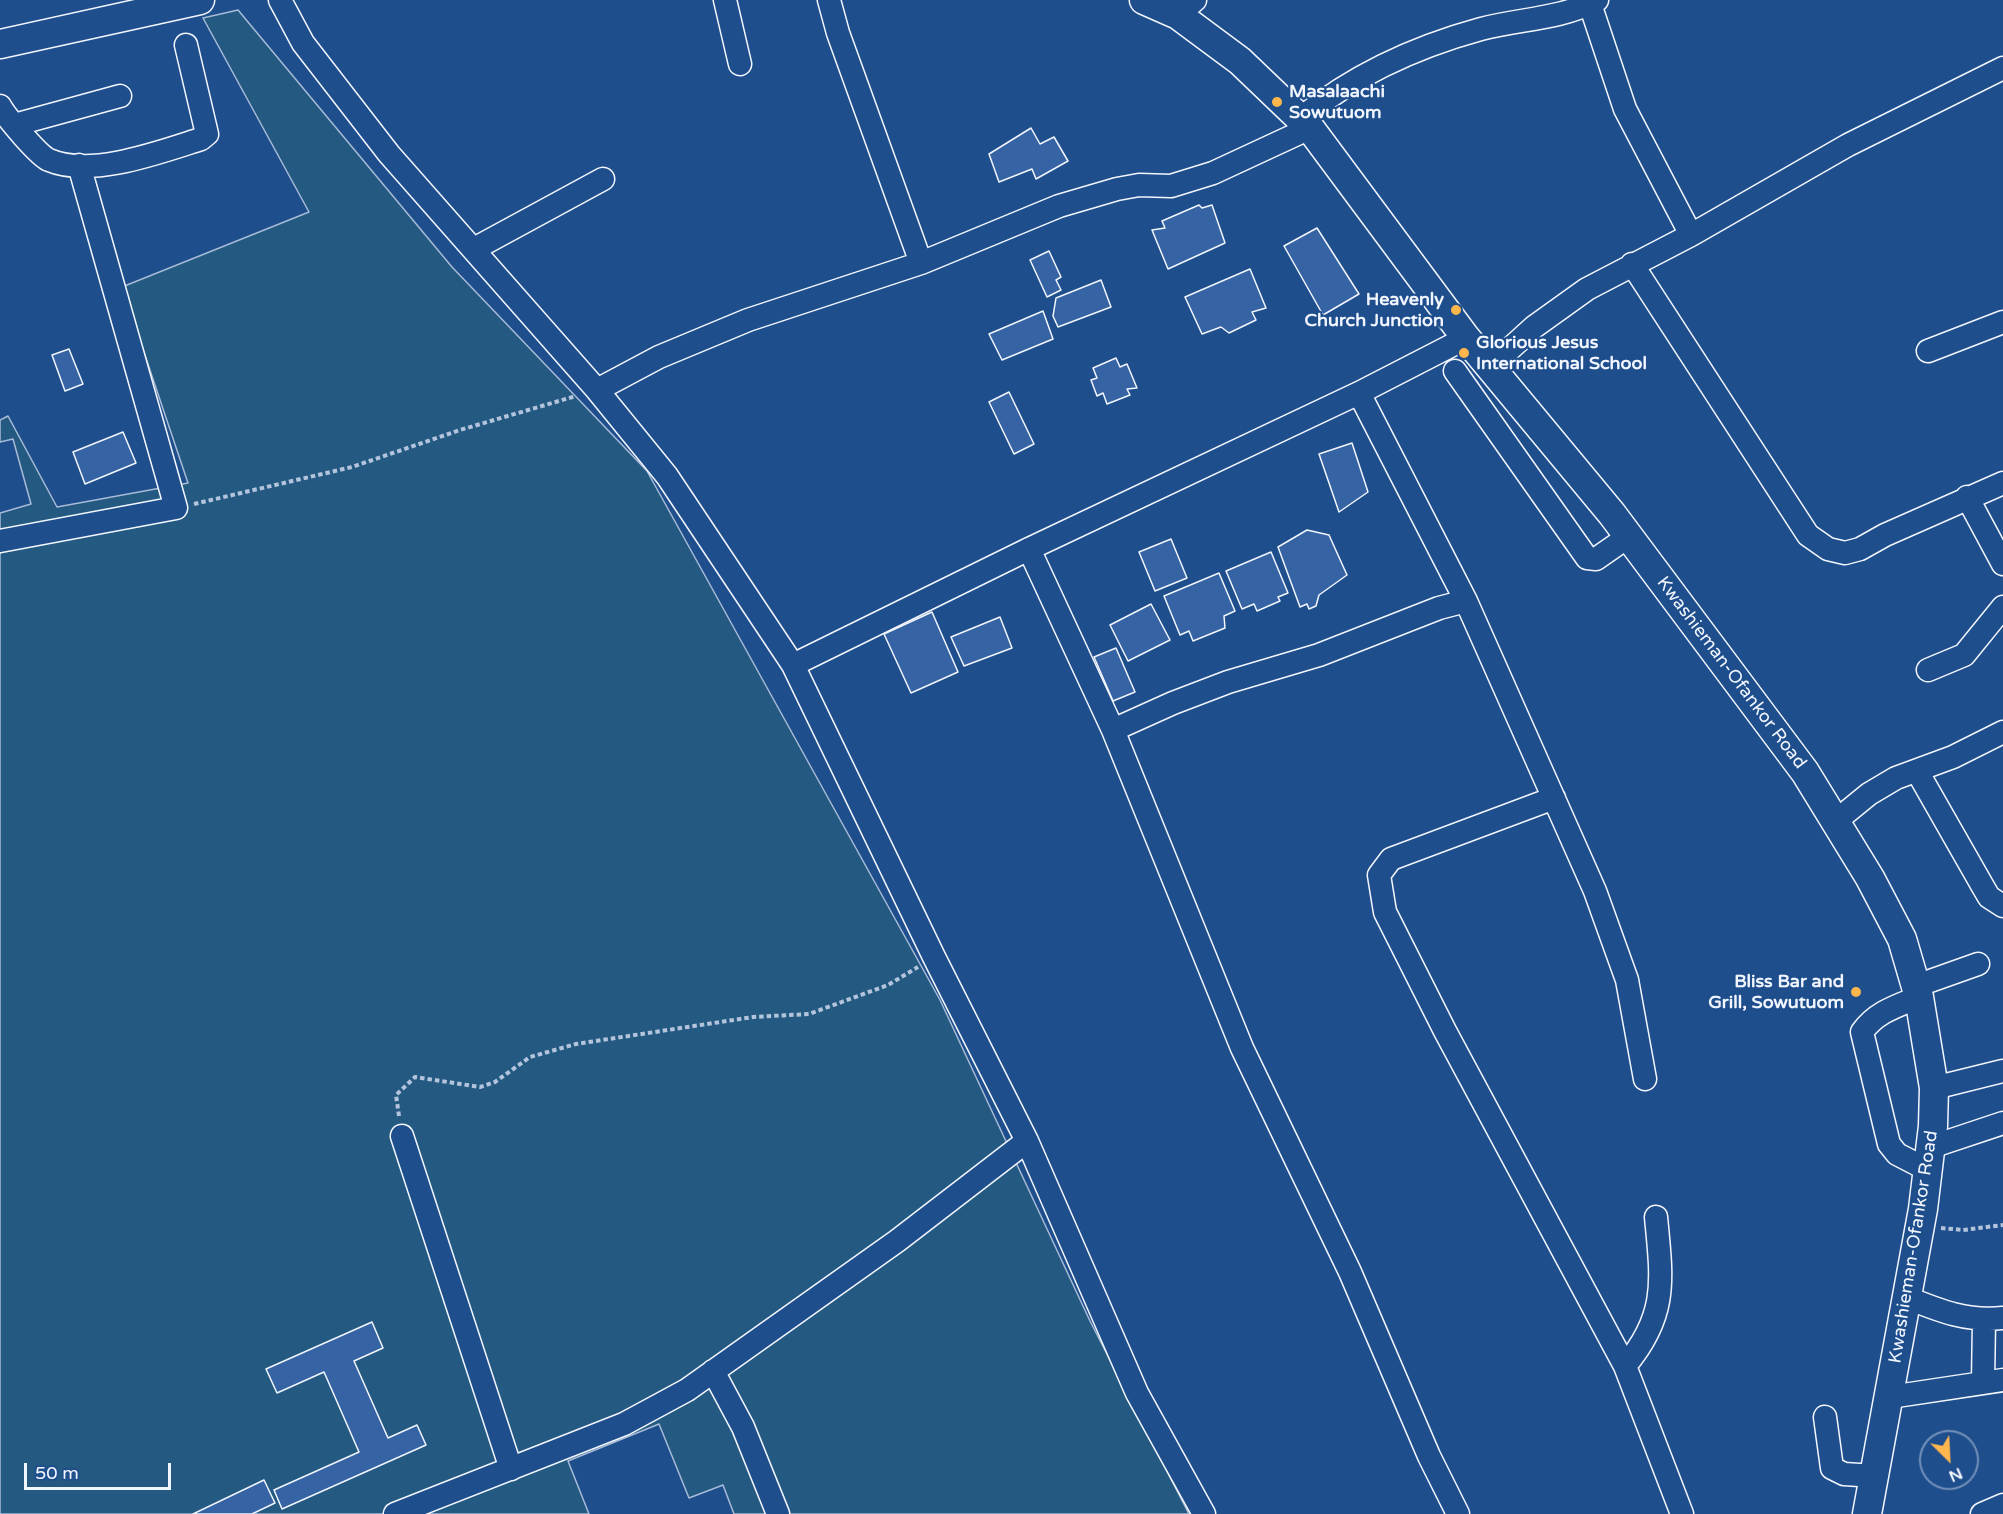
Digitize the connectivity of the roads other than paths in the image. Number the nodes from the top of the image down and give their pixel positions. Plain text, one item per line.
1 (201, 0) edge
2 (280, 0) edge
3 (725, 0) edge
4 (829, 0) edge
5 (1143, 0) edge
6 (1593, 2) edge
7 (1186, 7) edge
8 (0, 44) edge
9 (186, 45) dead end
10 (740, 64) dead end
11 (2003, 68) edge
12 (120, 96) dead end
13 (0, 106) edge
14 (1305, 124) junction
15 (14, 125) junction
16 (79, 165) junction
17 (603, 179) dead end
18 (1691, 235) junction
19 (474, 249) junction
20 (921, 263) junction
21 (1632, 264) junction
22 (2003, 322) edge
23 (1466, 338) junction
24 (1928, 351) dead end
25 (1490, 367) junction
26 (1455, 371) dead end
27 (597, 390) junction
28 (1359, 393) junction
29 (2003, 483) edge
30 (1967, 497) junction
31 (1629, 536) junction
32 (0, 541) edge
33 (1029, 549) junction
34 (2003, 564) edge
35 (1466, 601) junction
36 (2003, 607) edge
37 (793, 665) junction
38 (1928, 670) dead end
39 (1113, 730) junction
40 (2003, 732) edge
41 (1917, 771) junction
42 (1554, 798) junction
43 (1836, 821) junction
44 (2003, 906) edge
45 (1978, 964) dead end
46 (1918, 991) junction
47 (2003, 1071) edge
48 (1645, 1079) dead end
49 (1934, 1088) junction
50 (2003, 1123) edge
51 (402, 1136) road end
52 (1027, 1141) junction
53 (1929, 1159) junction
54 (1656, 1217) dead end
55 (1908, 1298) junction
56 (1994, 1319) edge
57 (1625, 1366) junction
58 (713, 1371) junction
59 (1993, 1382) edge
60 (1890, 1397) junction
61 (1825, 1417) dead end
62 (511, 1469) junction
63 (1875, 1476) junction
64 (2003, 1505) edge
65 (395, 1514) edge
66 (778, 1514) edge
67 (1204, 1514) edge
68 (1458, 1514) edge
69 (1682, 1514) edge
70 (1867, 1514) edge
71 (1982, 1514) edge

1 - 8 main road
2 - 19 street
3 - 10 street
4 - 20 street
5 - 7 main road, Kwashieman-Ofankor Road
6 - 14 street
6 - 18 street
7 - 14 main road, Kwashieman-Ofankor Road
9 - 16 street
11 - 18 street
12 - 15 street
13 - 15 street
14 - 20 street
14 - 23 main road, Kwashieman-Ofankor Road
15 - 16 street
16 - 32 street
17 - 19 street
18 - 21 street
19 - 27 street
20 - 27 street
21 - 25 street
21 - 30 street
22 - 24 street
23 - 25 main road, Kwashieman-Ofankor Road
23 - 28 street
25 - 31 main road, Kwashieman-Ofankor Road
26 - 31 street
27 - 37 street
28 - 33 street
28 - 35 street
29 - 30 street
30 - 34 street
31 - 43 main road, Kwashieman-Ofankor Road
33 - 37 street
33 - 39 street
35 - 39 street
35 - 42 street
36 - 38 street
37 - 52 street
39 - 68 street
40 - 41 street
41 - 43 street
41 - 44 street
42 - 48 street
42 - 57 street
43 - 46 main road, Kwashieman-Ofankor Road
45 - 46 street
46 - 49 main road, Kwashieman-Ofankor Road
46 - 53 street
47 - 49 street
49 - 53 main road, Kwashieman-Ofankor Road
50 - 53 street
51 - 62 street
52 - 58 street
52 - 67 street
53 - 55 main road, Kwashieman-Ofankor Road
54 - 57 street
55 - 56 street
55 - 60 main road, Kwashieman-Ofankor Road
56 - 59 street
57 - 69 street
58 - 62 street
58 - 66 street
59 - 60 street
60 - 63 main road, Kwashieman-Ofankor Road
61 - 63 street
62 - 65 street
63 - 70 main road, Kwashieman-Ofankor Road
64 - 71 street

